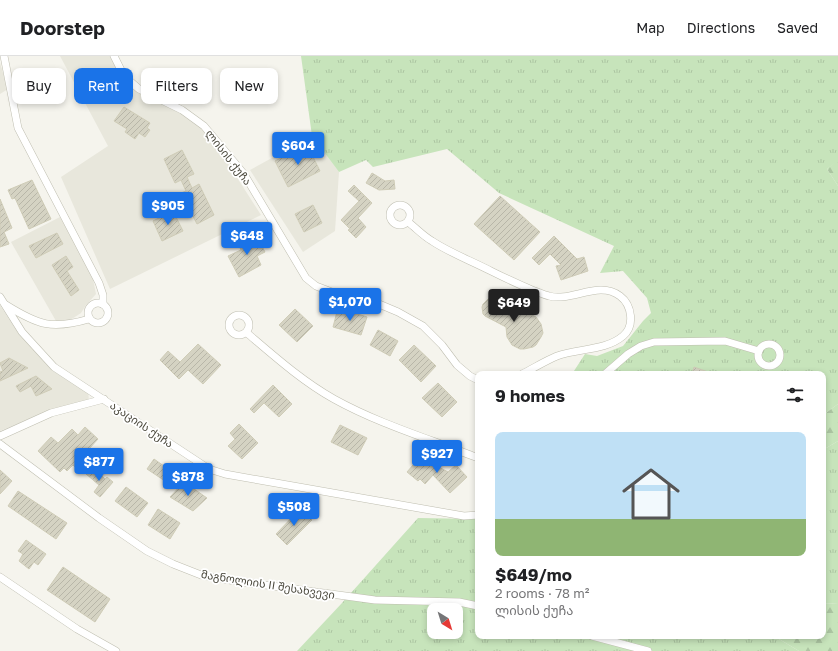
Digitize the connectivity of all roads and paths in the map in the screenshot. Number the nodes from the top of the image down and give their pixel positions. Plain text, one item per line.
1 (4, 56) edge
2 (114, 56) edge
3 (408, 222) dead end
4 (2, 300) edge
5 (103, 304) junction
6 (90, 319) junction
7 (247, 333) dead end
8 (759, 351) dead end
9 (528, 371) edge
10 (609, 371) edge
11 (475, 378) edge
12 (104, 399) junction
13 (0, 436) edge
14 (0, 444) edge
15 (475, 457) edge
16 (475, 515) edge
17 (0, 577) edge
18 (475, 605) edge
19 (603, 639) edge
20 (116, 651) edge
21 (648, 651) edge

1 - 5 street
2 - 11 street, ლისის ქუჩა
3 - 9 street
4 - 6 street
4 - 12 street, აკაციის ქუჩა
5 - 6 street
5 - 6 street
7 - 15 street
8 - 10 street
12 - 13 street
12 - 16 street, აკაციის ქუჩა
14 - 18 street, მაგნოლიის II შესახვევი
17 - 20 street
19 - 21 street

